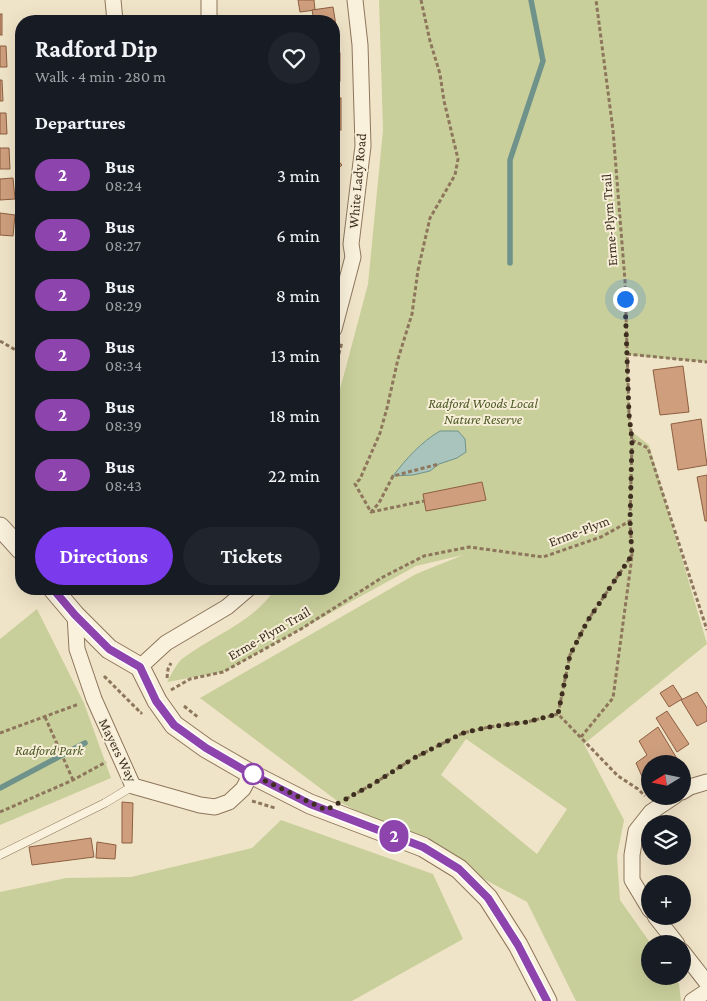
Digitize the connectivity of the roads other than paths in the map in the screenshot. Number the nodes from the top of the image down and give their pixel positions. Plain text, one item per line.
1 (113, 0) edge
2 (210, 0) edge
3 (355, 0) edge
4 (114, 15) edge
5 (209, 15) edge
6 (340, 306) edge
7 (0, 527) edge
8 (15, 543) edge
9 (58, 595) edge
10 (241, 595) edge
11 (75, 615) junction
12 (140, 667) junction
13 (251, 774) junction
14 (707, 782) edge
15 (133, 786) junction
16 (691, 787) edge
17 (662, 805) edge
18 (0, 855) edge
19 (641, 895) edge
20 (691, 963) edge
21 (707, 983) edge
22 (707, 991) edge
23 (547, 1001) edge
24 (692, 1001) edge

1 - 4 street
2 - 5 street
3 - 6 street, White Lady Road
7 - 8 street
9 - 11 street
10 - 12 street
11 - 12 street
11 - 15 street, Mayers Way
12 - 13 street
13 - 15 street, Mayers Way
13 - 23 street
14 - 16 street
15 - 18 lane
17 - 19 street
20 - 21 street
22 - 24 street

